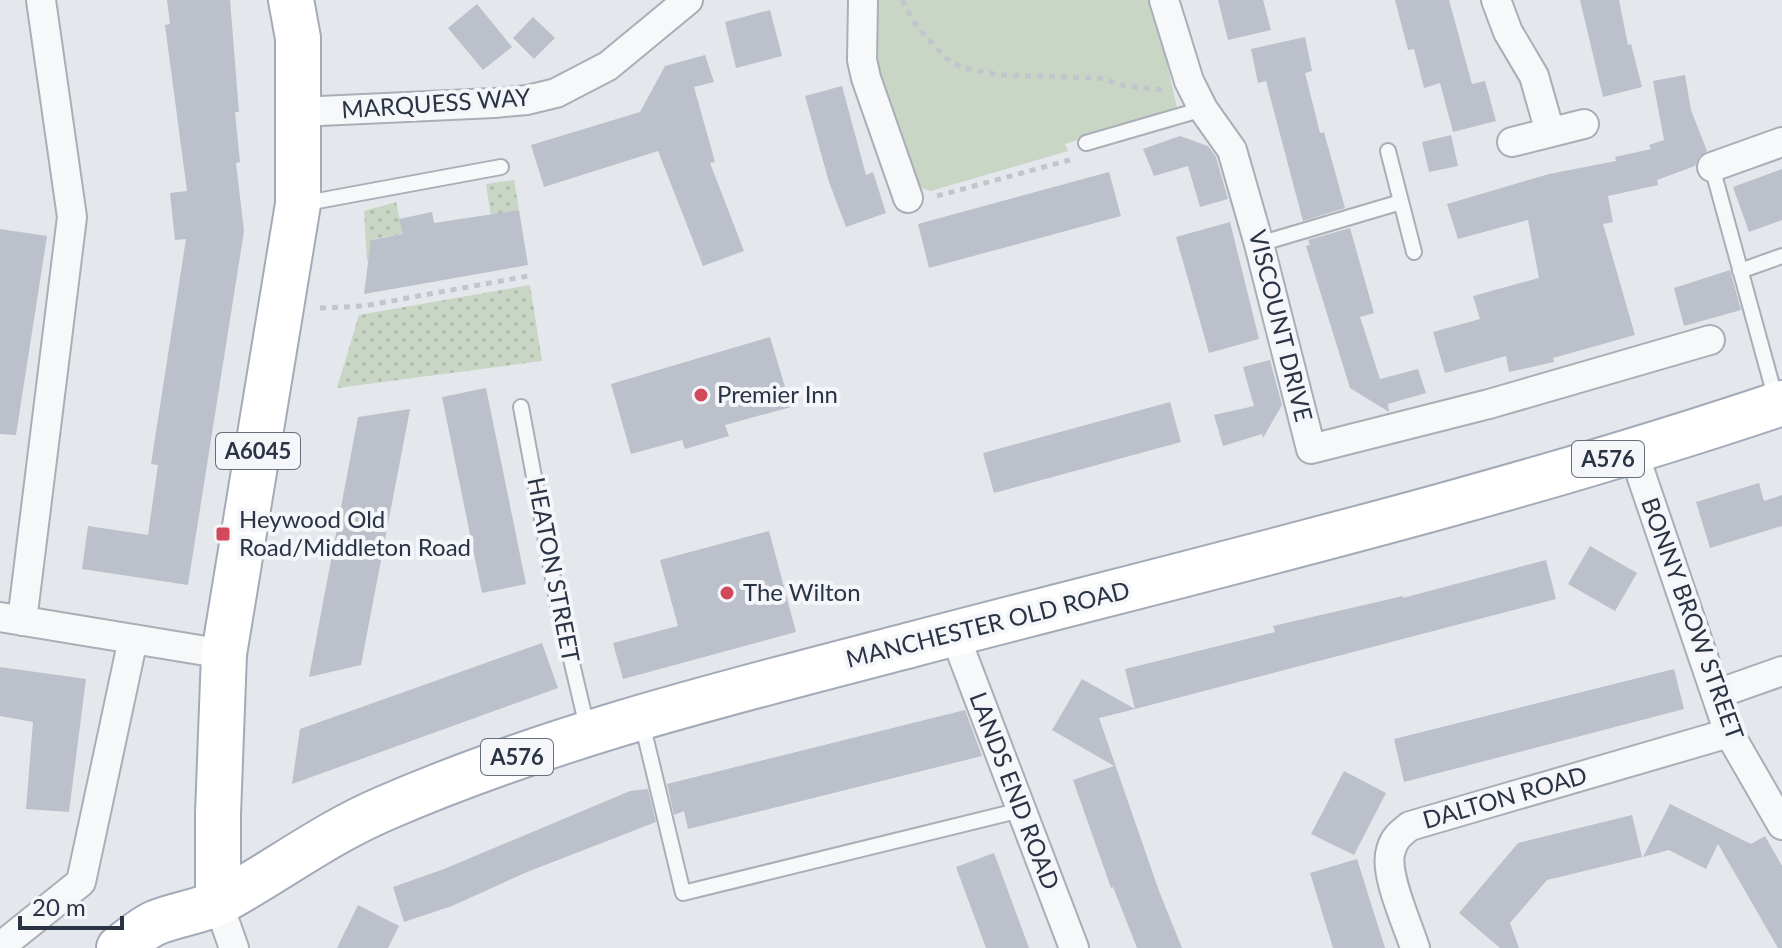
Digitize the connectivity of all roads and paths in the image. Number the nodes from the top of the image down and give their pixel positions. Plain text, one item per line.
1 (41, 0) edge
2 (291, 0) edge
3 (688, 0) edge
4 (863, 0) edge
5 (902, 0) edge
6 (1164, 0) edge
7 (1496, 0) edge
8 (1189, 81) junction
9 (1203, 109) junction
10 (298, 112) junction
11 (1584, 124) dead end
12 (1550, 132) junction
13 (1512, 142) dead end
14 (1782, 142) edge
15 (1086, 143) joint
16 (1388, 151) dead end
17 (501, 167) dead end
18 (1712, 167) joint
19 (908, 198) joint
20 (1401, 202) junction
21 (298, 204) junction
22 (1259, 244) junction
23 (1414, 252) dead end
24 (1782, 256) edge
25 (1740, 271) junction
26 (528, 276) dead end
27 (281, 310) junction
28 (1710, 340) dead end
29 (1780, 404) edge
30 (521, 407) dead end
31 (1633, 451) junction
32 (11, 619) edge
33 (954, 633) junction
34 (133, 639) junction
35 (224, 654) junction
36 (1782, 671) edge
37 (1717, 694) junction
38 (641, 717) junction
39 (588, 732) junction
40 (1729, 733) junction
41 (1021, 810) junction
42 (1782, 825) edge
43 (218, 903) junction
44 (0, 947) edge
45 (119, 948) edge
46 (181, 948) edge
47 (234, 948) edge
48 (1074, 948) edge
49 (1415, 948) edge

1 - 32 street
2 - 10 main road, A6045
3 - 10 street, MARQUESS WAY
4 - 19 street
5 - 8 path
6 - 8 street, VISCOUNT DRIVE
7 - 12 street
8 - 9 street, VISCOUNT DRIVE
9 - 15 lane
9 - 22 street, VISCOUNT DRIVE
10 - 21 main road, A6045
11 - 12 street
12 - 13 street
14 - 18 street
15 - 19 path
16 - 20 lane
17 - 21 lane
18 - 25 lane
20 - 22 lane
20 - 23 lane
21 - 27 main road, A6045
22 - 28 street, VISCOUNT DRIVE
24 - 25 lane
25 - 29 lane
26 - 27 path
27 - 35 main road, A6045
29 - 31 main road, MANCHESTER OLD ROAD / A576
30 - 39 lane, HEATON STREET
31 - 33 main road, MANCHESTER OLD ROAD / A576
31 - 37 street, BONNY BROW STREET
32 - 34 street
33 - 38 main road, MANCHESTER OLD ROAD / A576
33 - 41 street, LANDS END ROAD
34 - 35 street
34 - 44 street
35 - 43 main road, A6045
36 - 37 street
37 - 40 street, BONNY BROW STREET
38 - 39 main road, MANCHESTER OLD ROAD / A576
38 - 41 lane
39 - 43 main road, MANCHESTER OLD ROAD / A576
40 - 42 street, BONNY BROW STREET
40 - 49 street, DALTON ROAD
41 - 48 street, LANDS END ROAD
43 - 45 main road, MANCHESTER OLD ROAD / A576
43 - 46 main road, MANCHESTER OLD ROAD / A576
43 - 47 street

